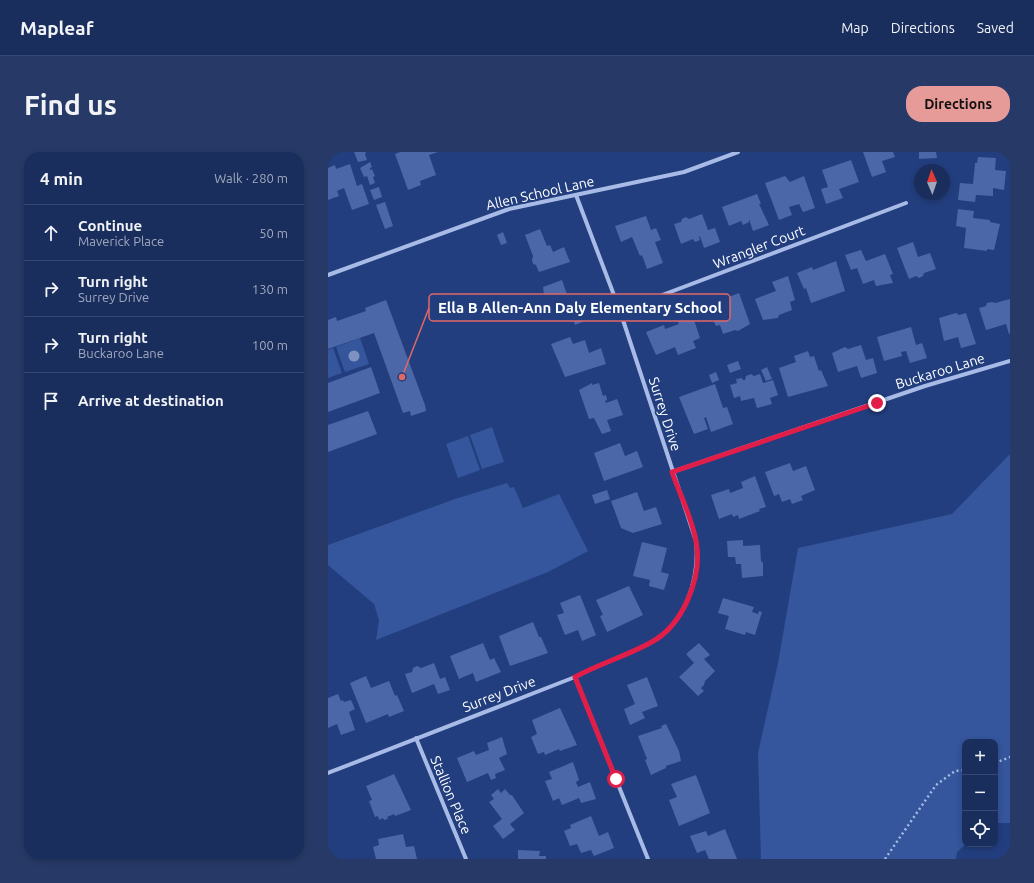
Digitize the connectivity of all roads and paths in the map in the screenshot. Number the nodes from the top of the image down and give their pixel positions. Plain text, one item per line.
1 (738, 152) edge
2 (576, 195) junction
3 (906, 203) dead end
4 (328, 275) edge
5 (620, 311) junction
6 (1010, 361) edge
7 (672, 472) junction
8 (575, 677) junction
9 (416, 738) junction
10 (1010, 757) edge
11 (998, 762) edge
12 (962, 770) edge
13 (328, 773) edge
14 (466, 859) edge
15 (648, 859) edge
16 (885, 859) edge

1 - 2 street, Allen School Lane
2 - 4 street, Allen School Lane
2 - 5 street, Surrey Drive
3 - 5 street, Wrangler Court
5 - 7 street, Surrey Drive
6 - 7 street, Buckaroo Lane
7 - 8 street, Surrey Drive
8 - 9 street, Surrey Drive
8 - 15 street
9 - 13 street, Surrey Drive
9 - 14 street, Stallion Place
10 - 11 path
12 - 16 path

